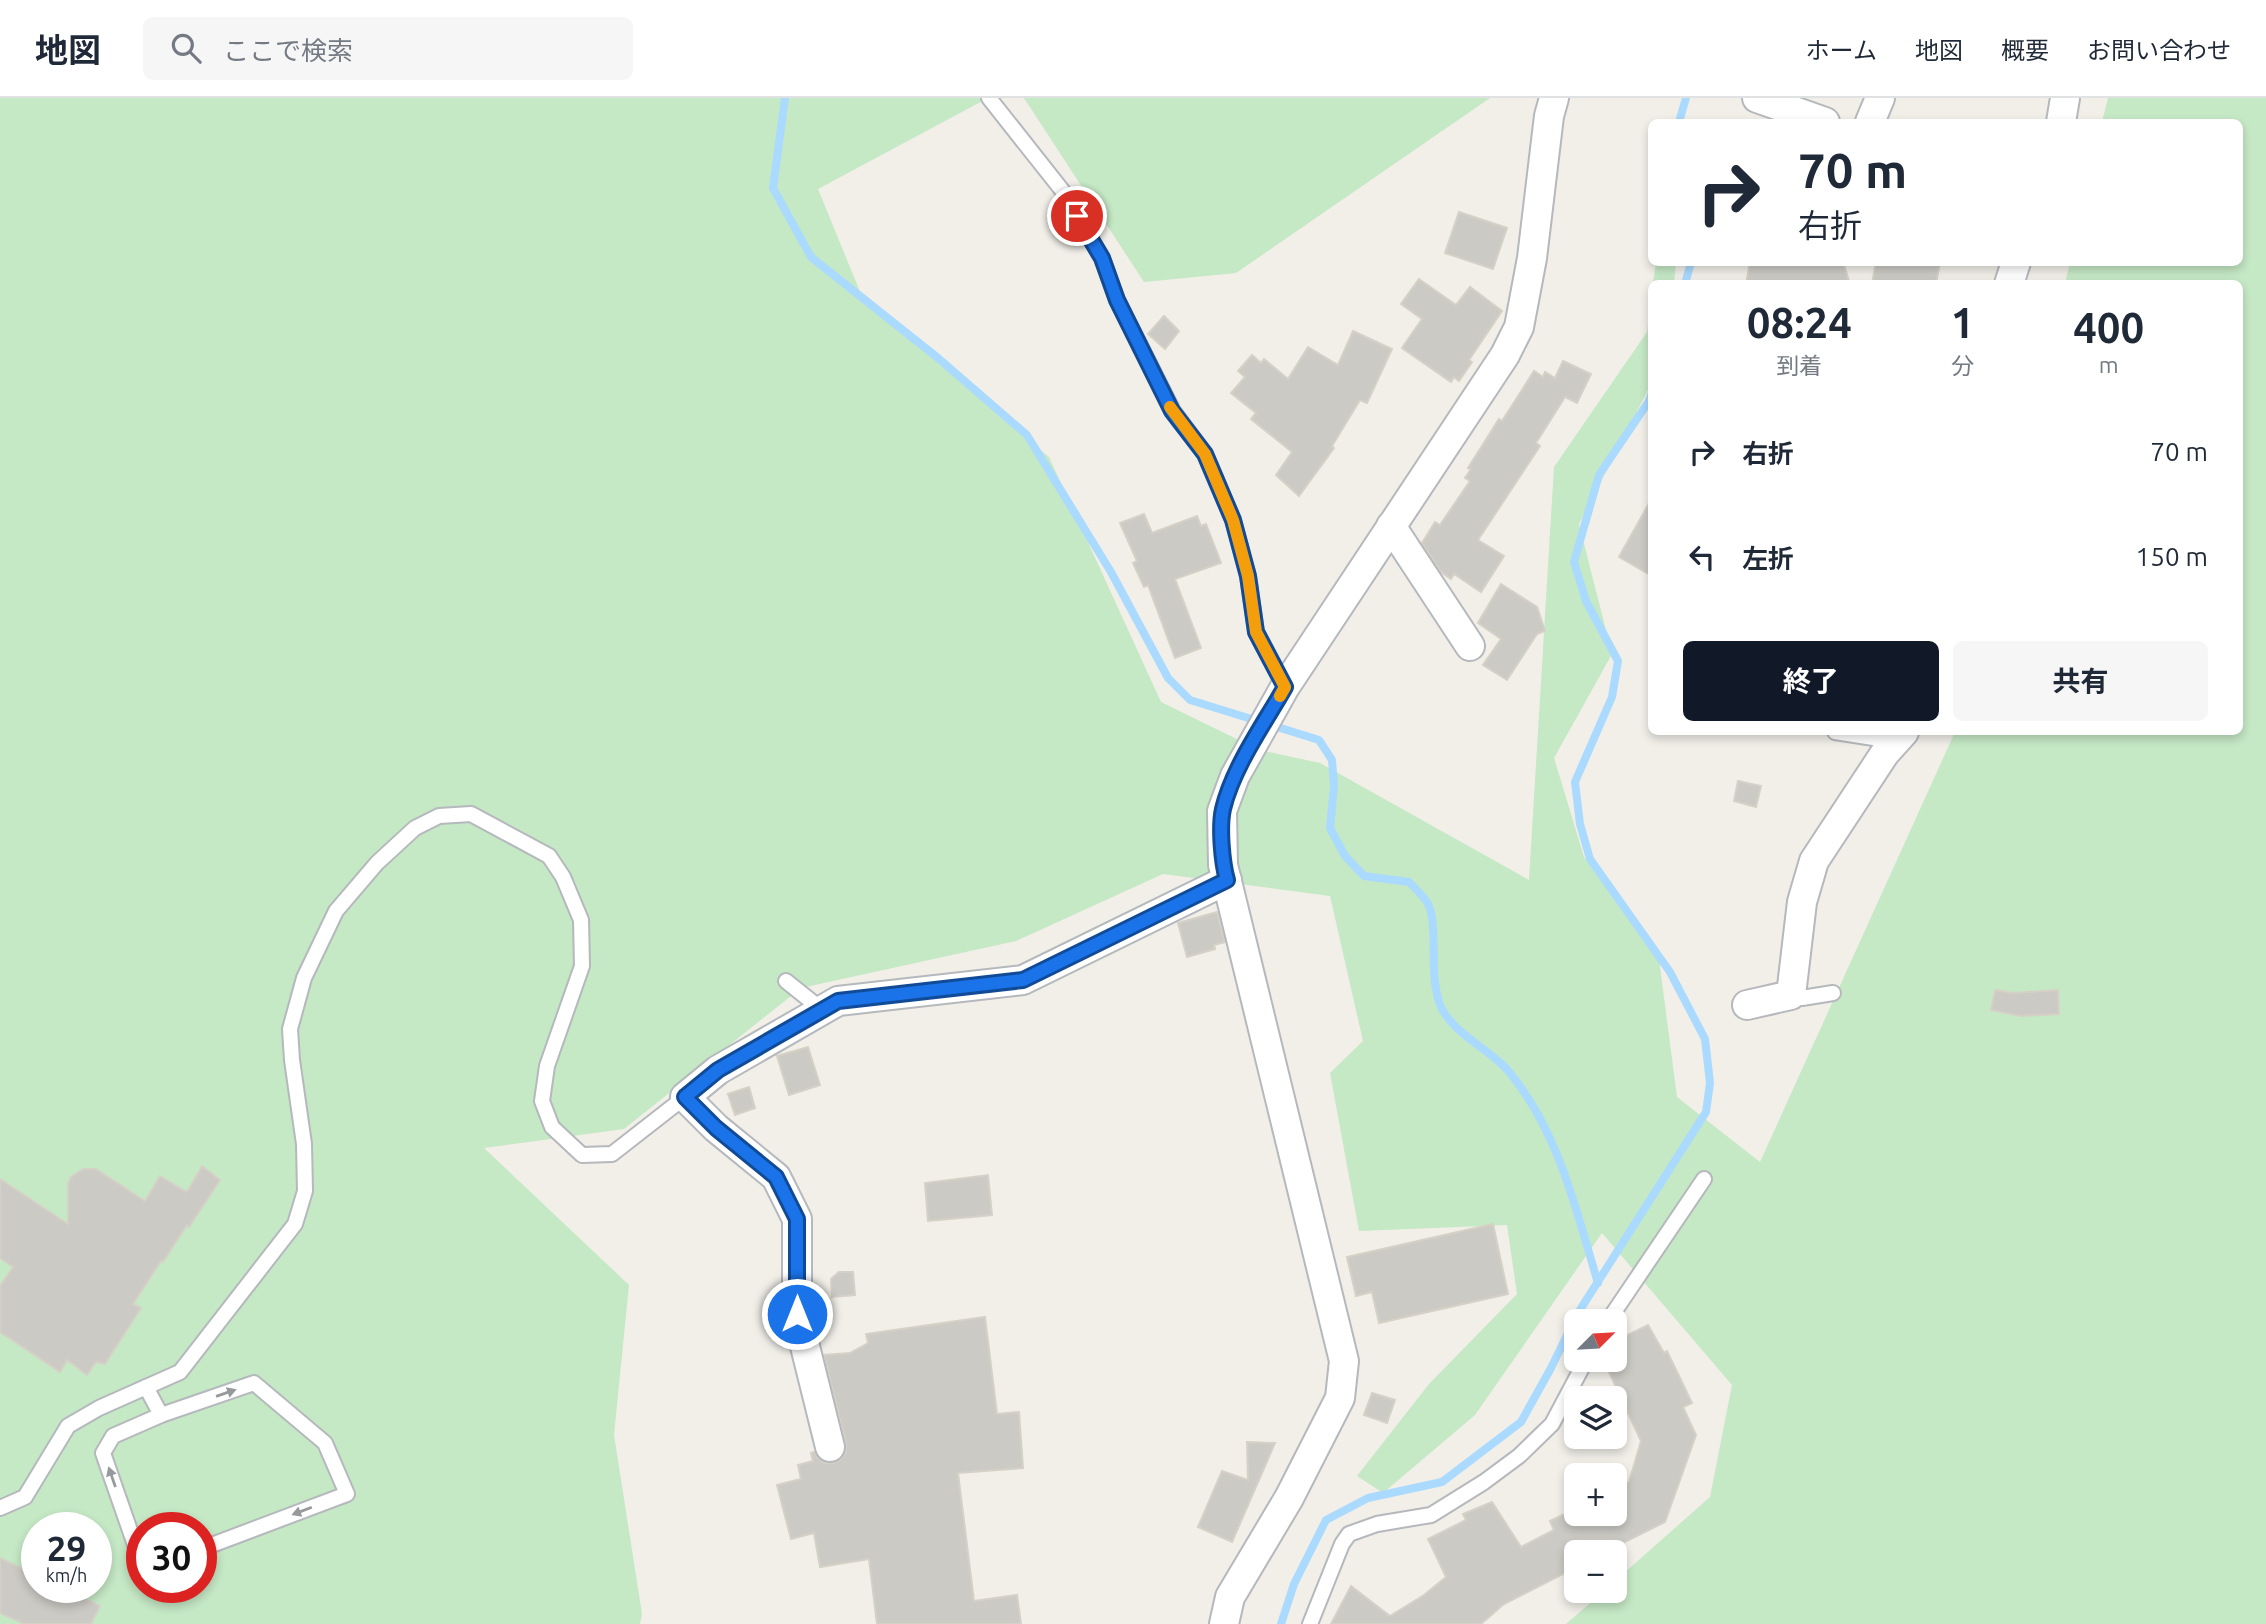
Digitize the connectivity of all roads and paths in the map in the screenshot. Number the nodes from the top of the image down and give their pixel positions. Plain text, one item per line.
1 (989, 98) edge
2 (1554, 98) edge
3 (1756, 98) edge
4 (1880, 98) edge
5 (2064, 98) edge
6 (1816, 119) edge
7 (1871, 119) edge
8 (2061, 119) edge
9 (1391, 526) junction
10 (1470, 646) dead end
11 (1282, 693) junction
12 (1852, 735) edge
13 (1898, 738) edge
14 (1227, 880) junction
15 (786, 981) dead end
16 (1833, 993) dead end
17 (1775, 994) joint
18 (821, 1009) junction
19 (685, 1097) junction
20 (1704, 1179) dead end
21 (1616, 1309) edge
22 (1580, 1372) edge
23 (146, 1387) junction
24 (161, 1415) junction
25 (830, 1447) dead end
26 (0, 1508) edge
27 (126, 1519) edge
28 (217, 1543) edge
29 (1224, 1624) edge
30 (1310, 1624) edge

1 - 11 lane
2 - 9 street
3 - 6 street
4 - 7 street
5 - 8 street
9 - 10 street
9 - 11 street
11 - 14 street
12 - 13 lane
13 - 17 street
14 - 18 street
14 - 29 street
15 - 18 lane
16 - 17 lane
18 - 19 street
19 - 23 lane
19 - 25 street
20 - 21 lane
22 - 30 lane
23 - 24 lane
23 - 26 lane
27 -> 24 lane
24 -> 28 lane

